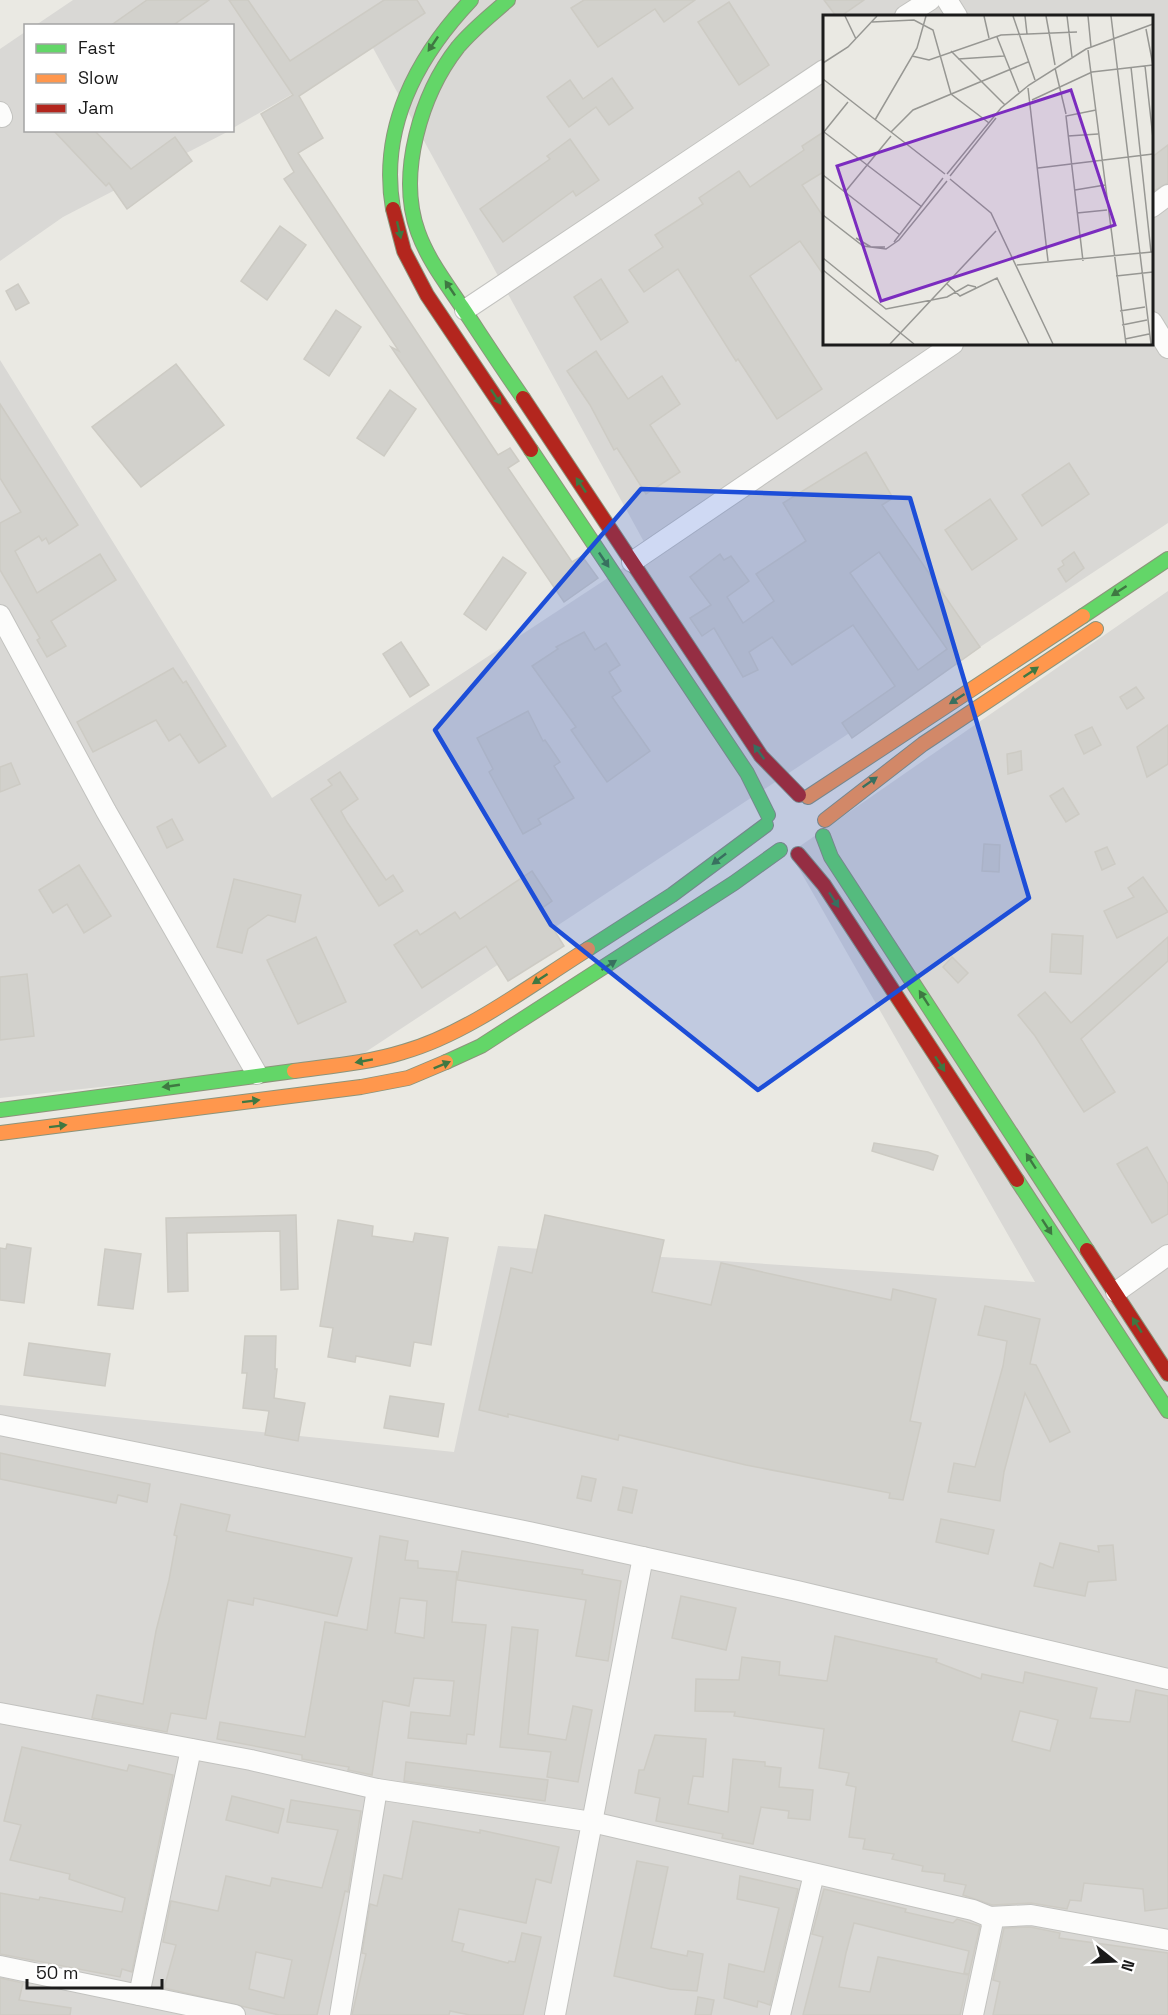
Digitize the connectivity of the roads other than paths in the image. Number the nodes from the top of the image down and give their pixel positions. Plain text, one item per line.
1 (471, 0) edge
2 (508, 0) edge
3 (930, 0) edge
4 (947, 0) edge
5 (907, 15) edge
6 (956, 15) edge
7 (823, 71) edge
8 (1168, 195) edge
9 (1153, 206) edge
10 (465, 310) junction
11 (1153, 324) edge
12 (952, 345) edge
13 (1168, 348) edge
14 (1168, 559) edge
15 (632, 562) junction
16 (0, 615) edge
17 (1112, 618) dead end
18 (804, 796) junction
19 (767, 820) junction
20 (825, 820) junction
21 (823, 836) junction
22 (780, 850) junction
23 (798, 854) junction
24 (257, 1074) junction
25 (0, 1110) edge
26 (0, 1133) edge
27 (1168, 1255) edge
28 (1116, 1292) junction
29 (1168, 1374) edge
30 (1168, 1411) edge
31 (0, 1425) edge
32 (643, 1557) junction
33 (1168, 1679) edge
34 (0, 1713) edge
35 (191, 1749) junction
36 (377, 1789) junction
37 (592, 1822) junction
38 (814, 1874) junction
39 (990, 1917) junction
40 (1168, 1940) edge
41 (0, 1966) edge
42 (139, 1995) junction
43 (235, 2015) edge
44 (340, 2015) edge
45 (555, 2015) edge
46 (780, 2015) edge
47 (972, 2015) edge

1 -> 19 street
10 -> 2 street
3 - 5 street
4 - 6 street
7 - 10 street
8 - 9 street
15 -> 10 street
11 - 13 street
12 - 15 street
14 -> 18 street
18 -> 15 street
16 - 24 street
20 -> 17 street
18 - 19 street
18 - 20 street
19 - 22 street
19 -> 24 street
20 - 21 street
21 - 23 street
28 -> 21 street
22 - 23 street
26 -> 22 street
23 -> 30 street
24 -> 25 street
27 - 28 street
29 -> 28 street
31 - 32 street
32 - 33 street
32 - 37 street
34 - 35 street
35 - 36 street
35 - 42 street
36 - 37 street
36 - 44 street
37 - 38 street
37 - 45 street
38 - 39 street
38 - 46 street
39 - 40 street
39 - 47 street
41 - 42 street
42 - 43 street

